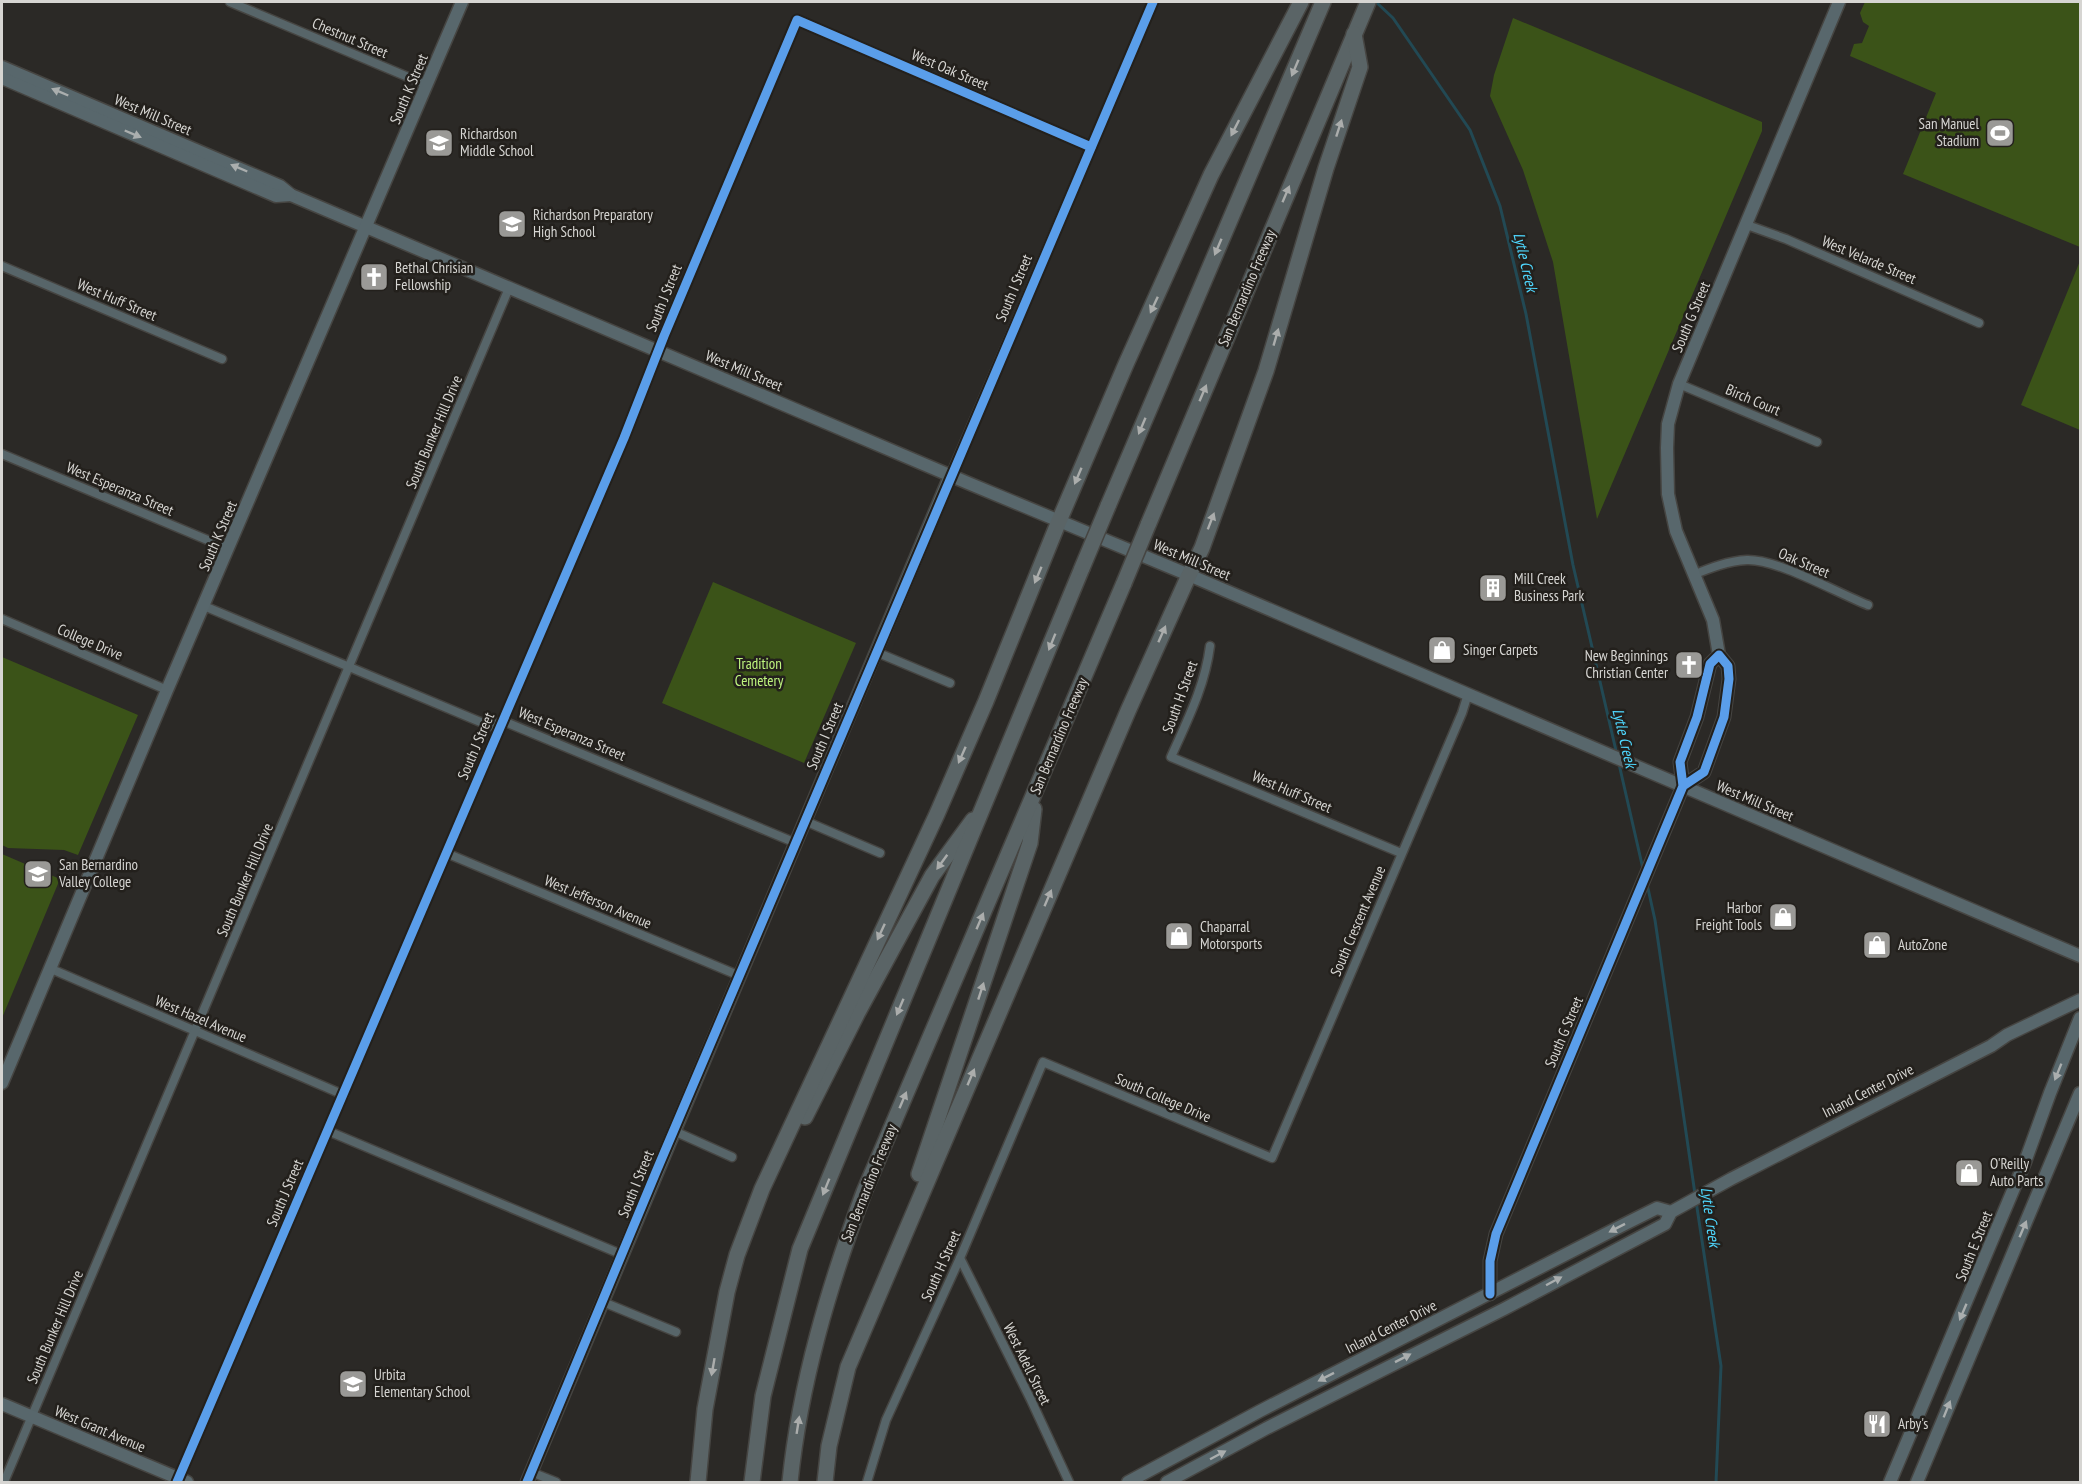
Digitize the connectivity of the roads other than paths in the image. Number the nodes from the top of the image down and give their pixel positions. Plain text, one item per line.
1 (230, 2) edge
2 (462, 2) edge
3 (1152, 2) edge
4 (1301, 2) edge
5 (1368, 2) edge
6 (1839, 2) edge
7 (1320, 8) edge
8 (797, 20) joint
9 (1354, 34) junction
10 (2, 67) edge
11 (2, 78) edge
12 (427, 85) junction
13 (1091, 147) junction
14 (291, 195) junction
15 (1747, 225) junction
16 (365, 226) junction
17 (2, 266) edge
18 (509, 288) junction
19 (1979, 323) dead end
20 (658, 350) junction
21 (222, 360) dead end
22 (1679, 384) junction
23 (1817, 442) dead end
24 (2, 454) edge
25 (951, 476) junction
26 (1059, 521) junction
27 (229, 549) junction
28 (1188, 575) junction
29 (1693, 575) junction
30 (1868, 605) dead end
31 (204, 606) junction
32 (2, 620) edge
33 (1209, 646) dead end
34 (876, 652) junction
35 (1719, 655) junction
36 (349, 666) junction
37 (950, 682) dead end
38 (167, 690) junction
39 (1468, 694) junction
40 (503, 721) junction
41 (1171, 757) joint
42 (1683, 786) junction
43 (1035, 793) junction
44 (988, 798) junction
45 (805, 821) junction
46 (796, 843) junction
47 (446, 853) junction
48 (880, 853) dead end
49 (1401, 853) junction
50 (2080, 956) edge
51 (49, 968) junction
52 (740, 976) junction
53 (2080, 1000) edge
54 (2080, 1018) edge
55 (196, 1032) junction
56 (1043, 1062) joint
57 (2, 1083) edge
58 (2080, 1093) edge
59 (344, 1095) junction
60 (328, 1131) junction
61 (674, 1131) junction
62 (732, 1157) dead end
63 (1272, 1158) joint
64 (1671, 1212) junction
65 (622, 1255) junction
66 (960, 1258) junction
67 (1490, 1294) junction
68 (603, 1302) junction
69 (676, 1332) dead end
70 (717, 1340) junction
71 (858, 1343) junction
72 (2, 1404) edge
73 (32, 1417) junction
74 (529, 1477) edge
75 (181, 1481) edge
76 (4, 1482) edge
77 (556, 1482) edge
78 (698, 1482) edge
79 (752, 1482) edge
80 (790, 1482) edge
81 (825, 1482) edge
82 (867, 1482) edge
83 (1069, 1482) edge
84 (1128, 1482) edge
85 (1167, 1482) edge
86 (1890, 1482) edge
87 (1917, 1482) edge

1 - 12 street, Chestnut Street
2 - 12 main road, South K Street
3 - 13 street, South I Street
4 -> 26 highway
5 - 9 highway, San Bernardino Freeway
6 - 15 main road, South G Street
7 -> 44 highway, bridge
8 - 13 street, West Oak Street
8 - 20 street, South J Street
28 -> 9 highway
43 -> 9 highway, San Bernardino Freeway, bridge
14 -> 10 main road, West Mill Street
11 -> 14 main road, West Mill Street
12 - 16 main road, South K Street
13 - 25 street, South I Street
14 - 16 main road, West Mill Street
15 - 19 street, West Velarde Street
15 - 22 main road, South G Street
16 - 18 main road, West Mill Street
16 - 27 main road, South K Street
17 - 21 street, West Huff Street
18 - 20 main road, West Mill Street
18 - 36 street, South Bunker Hill Drive
20 - 25 main road, West Mill Street
20 - 40 street, South J Street
22 - 23 street, Birch Court
22 - 29 main road, South G Street
24 - 27 street, West Esperanza Street
25 - 26 main road, West Mill Street
25 - 34 main road, South I Street
26 - 28 main road, West Mill Street
26 -> 70 highway
27 - 31 main road, South K Street
28 - 39 main road, West Mill Street
71 -> 28 highway
29 - 30 street, Oak Street
29 - 35 main road, South G Street
31 - 36 street, West Esperanza Street
31 - 38 main road, South K Street
32 - 38 street, College Drive
33 - 41 street, South H Street
34 - 37 street
34 - 45 main road, South I Street
35 - 42 main road, South G Street
35 - 42 main road, South G Street
36 - 40 street, West Esperanza Street
36 - 55 street, South Bunker Hill Drive
38 - 51 main road, South K Street
39 - 42 main road, West Mill Street
39 - 49 street, South Crescent Avenue
40 - 46 street, West Esperanza Street
40 - 47 street, South J Street
41 - 49 street, West Huff Street
42 - 50 main road, West Mill Street
42 - 67 main road, South G Street
71 -> 43 highway
80 -> 43 highway, San Bernardino Freeway
44 -> 70 highway
44 -> 79 highway
45 - 46 main road, South I Street
45 - 48 street
46 - 52 main road, South I Street
47 - 52 street, West Jefferson Avenue
47 - 59 street, South J Street
49 - 63 street, South Crescent Avenue
51 - 55 street, West Hazel Avenue
51 - 57 main road, South K Street
52 - 61 main road, South I Street
53 - 64 main road, Inland Center Drive
54 -> 86 main road, South E Street
55 - 59 street, West Hazel Avenue
55 - 73 street, South Bunker Hill Drive
56 - 63 street, South College Drive
56 - 66 street, South H Street
87 -> 58 main road
59 - 60 street, South J Street
60 - 65 street
60 - 75 street, South J Street
61 - 62 street
61 - 65 main road, South I Street
64 -> 67 main road, Inland Center Drive
85 -> 64 main road, Inland Center Drive
65 - 68 main road, South I Street
66 - 82 street, South H Street
66 - 83 street, West Adell Street
67 -> 84 main road, Inland Center Drive
68 - 69 street
68 - 74 main road, South I Street
70 -> 78 highway
71 - 81 highway
72 - 73 main road, West Grant Avenue
73 - 75 main road, West Grant Avenue
73 - 76 street, South Bunker Hill Drive
74 - 77 street

